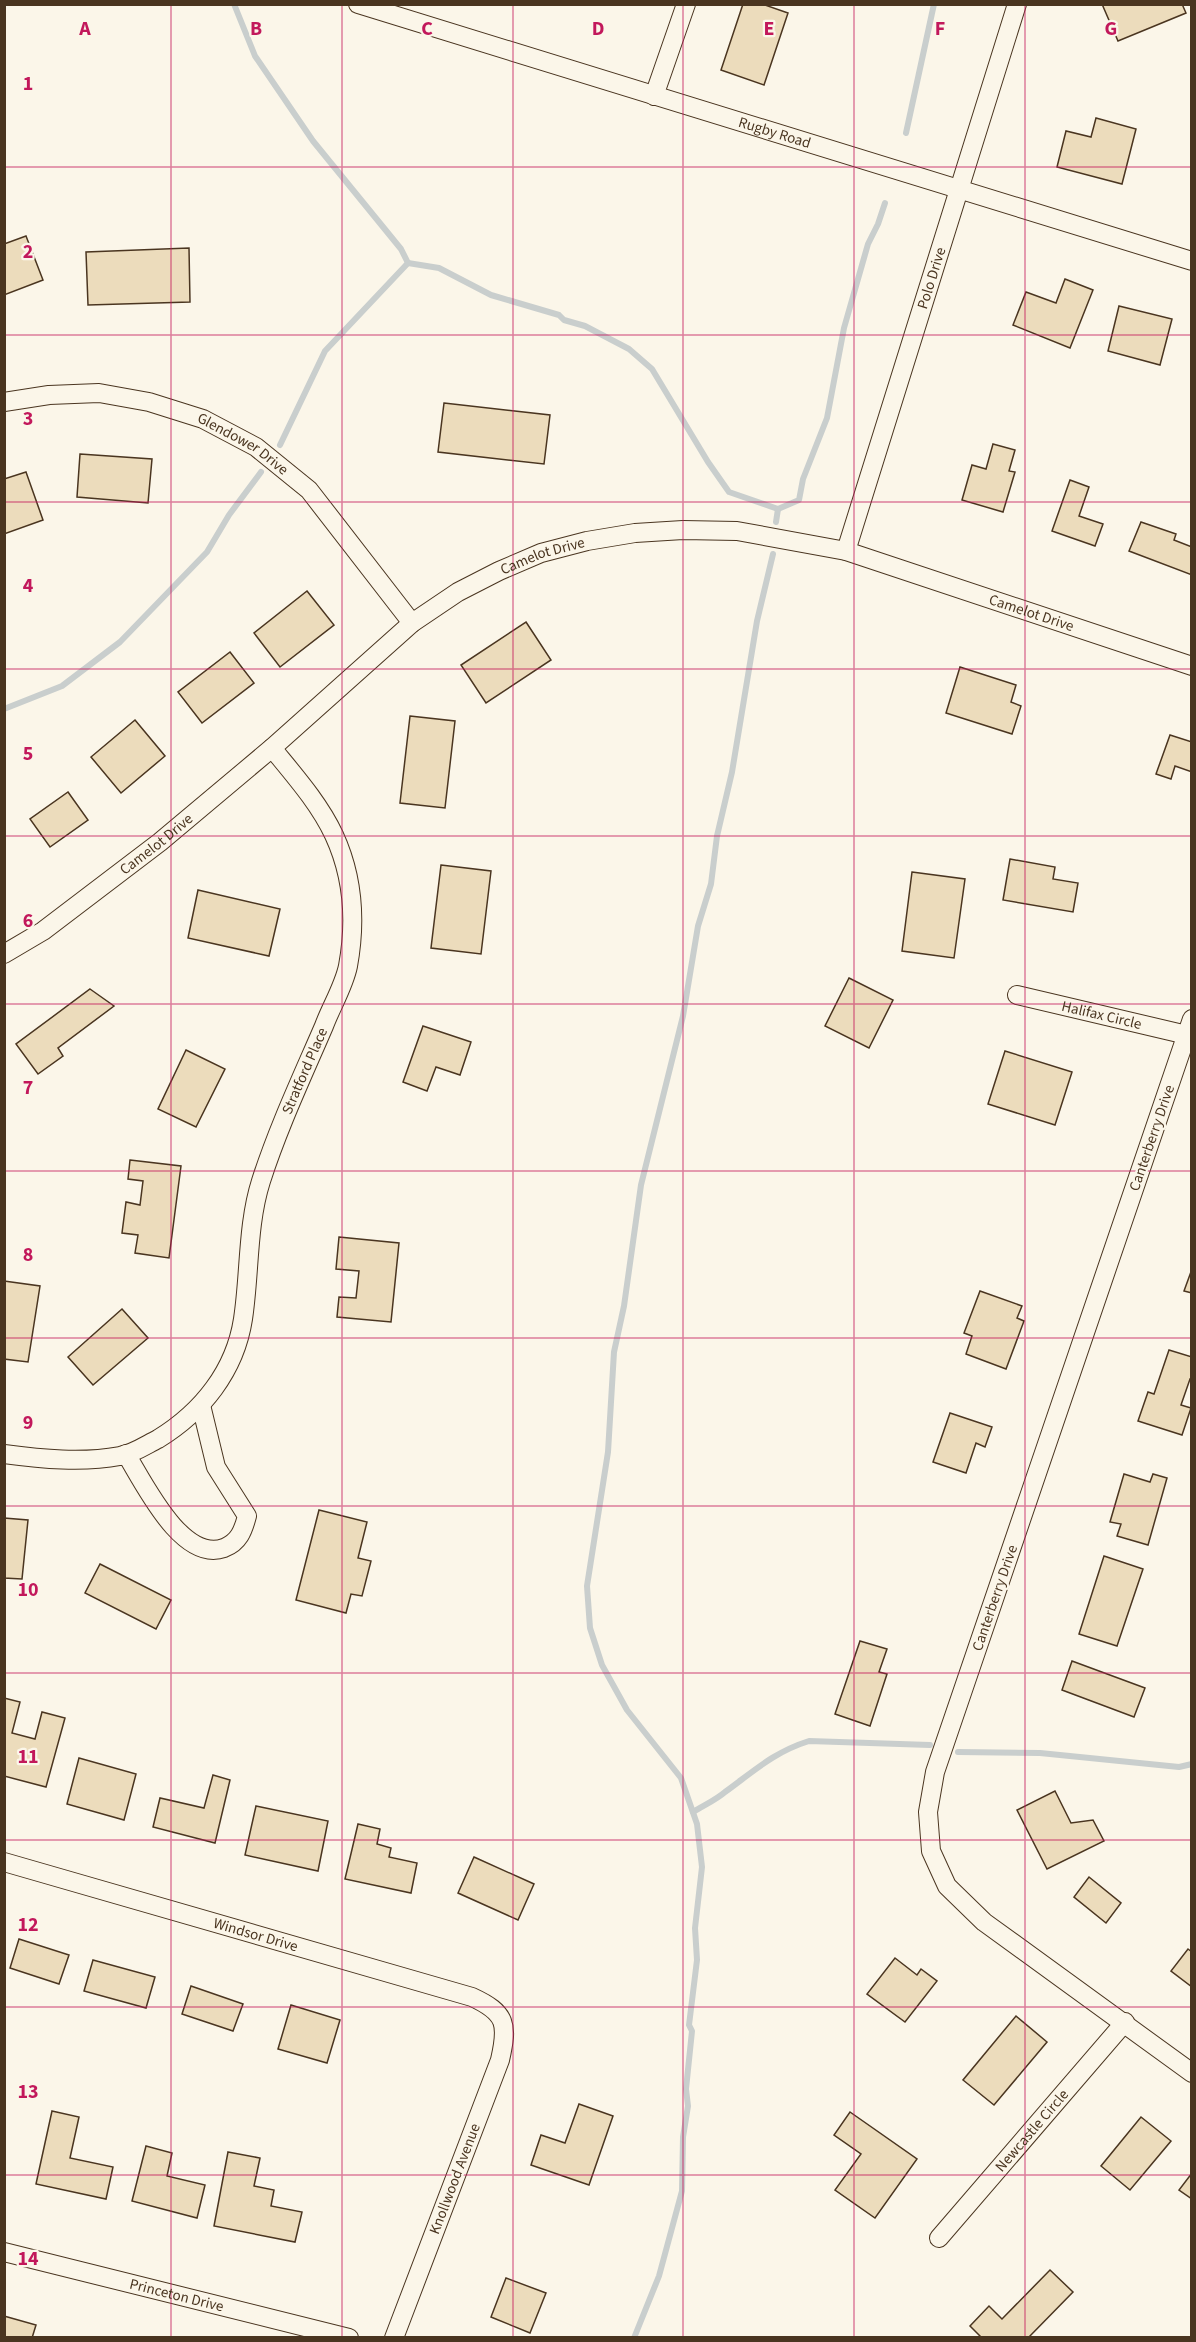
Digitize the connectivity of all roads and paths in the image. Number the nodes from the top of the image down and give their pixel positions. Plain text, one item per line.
1 (358, 4) edge
2 (686, 4) edge
3 (1017, 4) edge
4 (654, 96) junction
5 (958, 189) junction
6 (1191, 261) edge
7 (4, 402) edge
8 (846, 551) junction
9 (412, 623) junction
10 (1191, 666) edge
11 (272, 748) junction
12 (4, 954) edge
13 (1017, 995) dead end
14 (1189, 1027) edge
15 (201, 1405) junction
16 (4, 1454) edge
17 (126, 1454) junction
18 (4, 1862) edge
19 (502, 2018) joint
20 (1125, 2022) junction
21 (1191, 2073) edge
22 (939, 2238) dead end
23 (4, 2252) edge
24 (349, 2337) edge
25 (394, 2337) edge

1 - 4 street, Rugby Road
2 - 4 street
3 - 5 street, Polo Drive
4 - 5 street, Rugby Road
5 - 6 street, Rugby Road
5 - 8 street, Polo Drive
7 - 9 street, Glendower Drive
8 - 9 street, Camelot Drive
8 - 10 street, Camelot Drive
9 - 11 street, Camelot Drive
11 - 12 street, Camelot Drive
11 - 15 street, Stratford Place
13 - 14 street, Halifax Circle
14 - 20 street, Canterberry Drive
15 - 17 street, Stratford Place
15 - 17 street
16 - 17 street, Stratford Place
18 - 19 street, Windsor Drive
19 - 25 street, Knollwood Avenue
20 - 21 street, Canterberry Drive
20 - 22 street, Newcastle Circle
23 - 24 street, Princeton Drive

